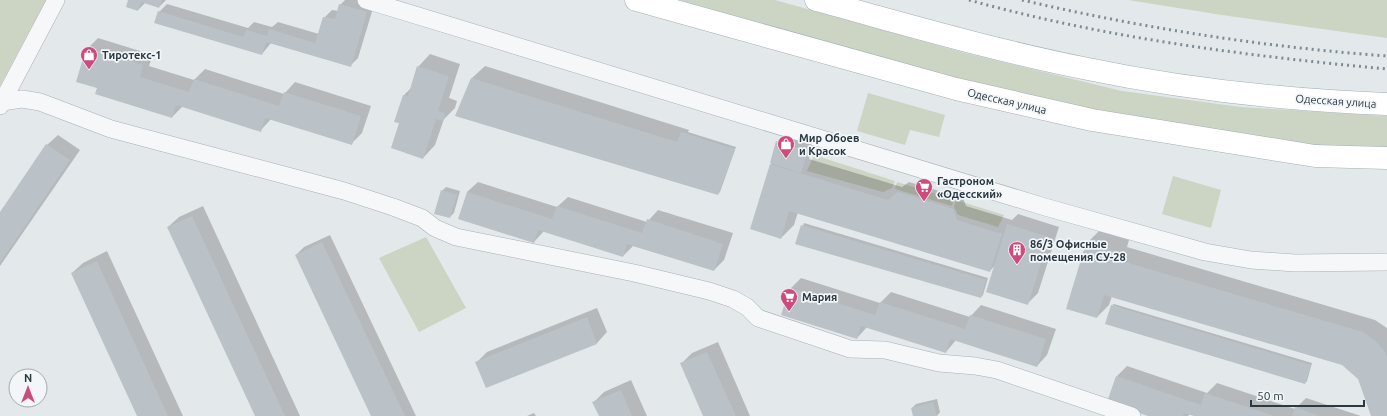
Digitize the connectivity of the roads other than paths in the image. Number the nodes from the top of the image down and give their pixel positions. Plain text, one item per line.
1 (56, 0) edge
2 (366, 0) edge
3 (636, 0) edge
4 (816, 0) edge
5 (1, 104) edge
6 (1387, 104) edge
7 (1387, 158) edge
8 (1387, 262) edge
9 (1132, 416) edge

1 - 5 street
2 - 8 street
3 - 7 main road, Одесская улица
4 - 6 main road, Одесская улица
5 - 9 street

